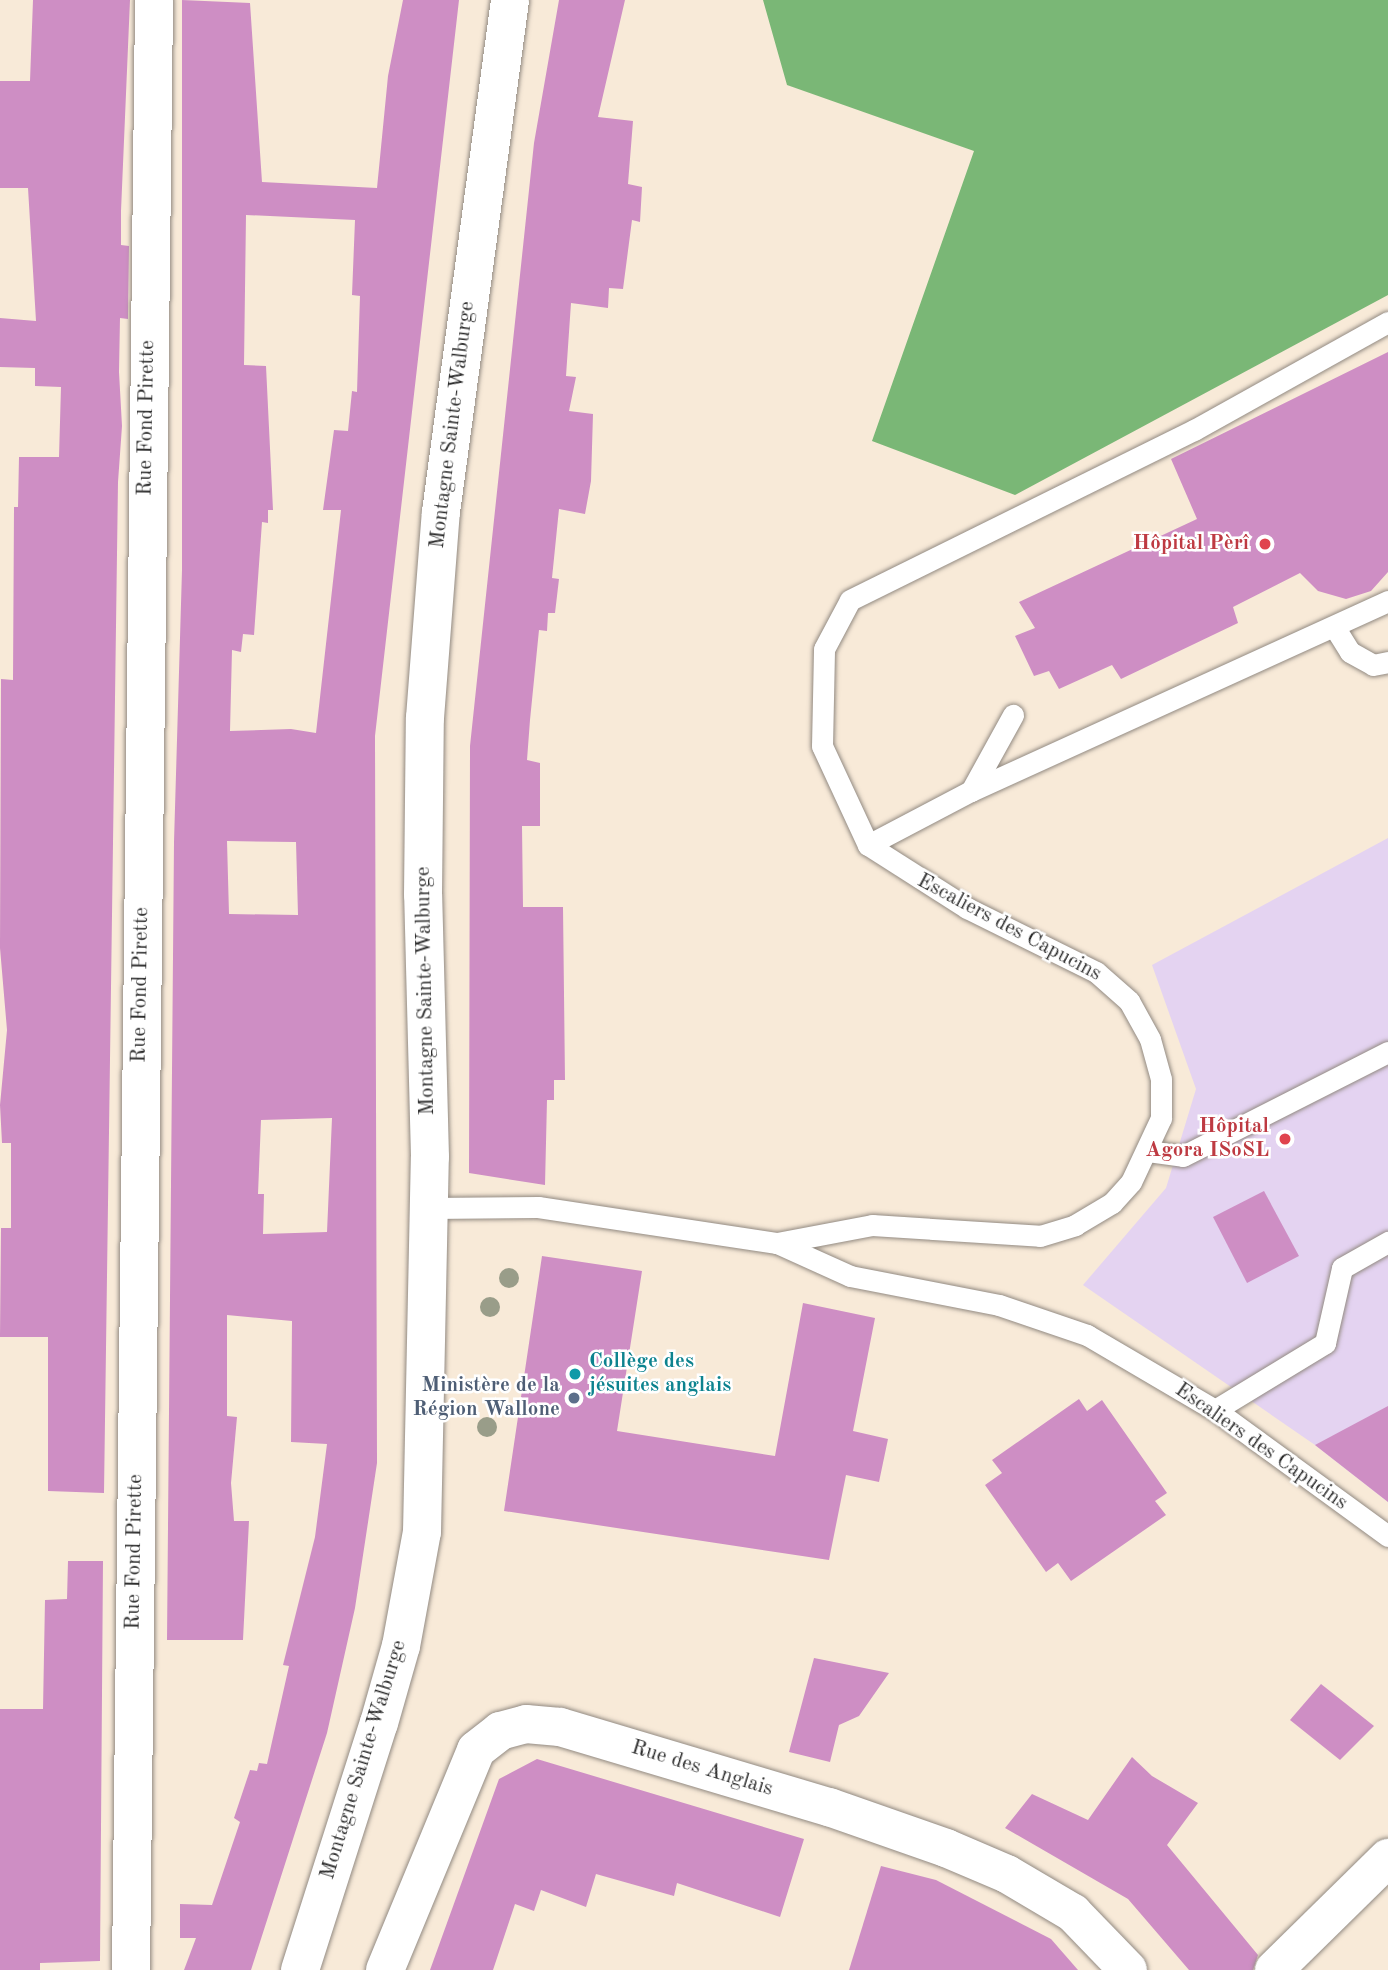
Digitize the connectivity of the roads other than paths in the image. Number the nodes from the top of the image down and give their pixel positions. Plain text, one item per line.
1 (154, 0) edge
2 (510, 0) edge
3 (1388, 322) edge
4 (1388, 601) edge
5 (1335, 628) junction
6 (1388, 662) edge
7 (1013, 715) dead end
8 (971, 791) junction
9 (868, 845) junction
10 (1388, 1052) edge
11 (1148, 1151) junction
12 (430, 1208) junction
13 (1388, 1242) edge
14 (776, 1243) junction
15 (1215, 1410) junction
16 (1388, 1536) edge
17 (1388, 1858) edge
18 (131, 1970) edge
19 (300, 1970) edge
20 (385, 1970) edge
21 (1128, 1970) edge
22 (1274, 1970) edge

1 - 18 street, Rue Fond Pirette
2 - 12 street, Montagne Sainte-Walburge
3 - 9 lane
4 - 5 lane
5 - 6 lane
5 - 8 lane
7 - 8 lane
8 - 9 lane
9 - 11 lane, Escaliers des Capucins
10 - 11 lane
11 - 14 lane, Escaliers des Capucins
12 - 14 lane, Escaliers des Capucins
12 - 19 street, Montagne Sainte-Walburge
13 - 15 lane
14 - 15 lane, Escaliers des Capucins
15 - 16 lane, Escaliers des Capucins
17 - 22 street
20 - 21 street, Rue des Anglais

